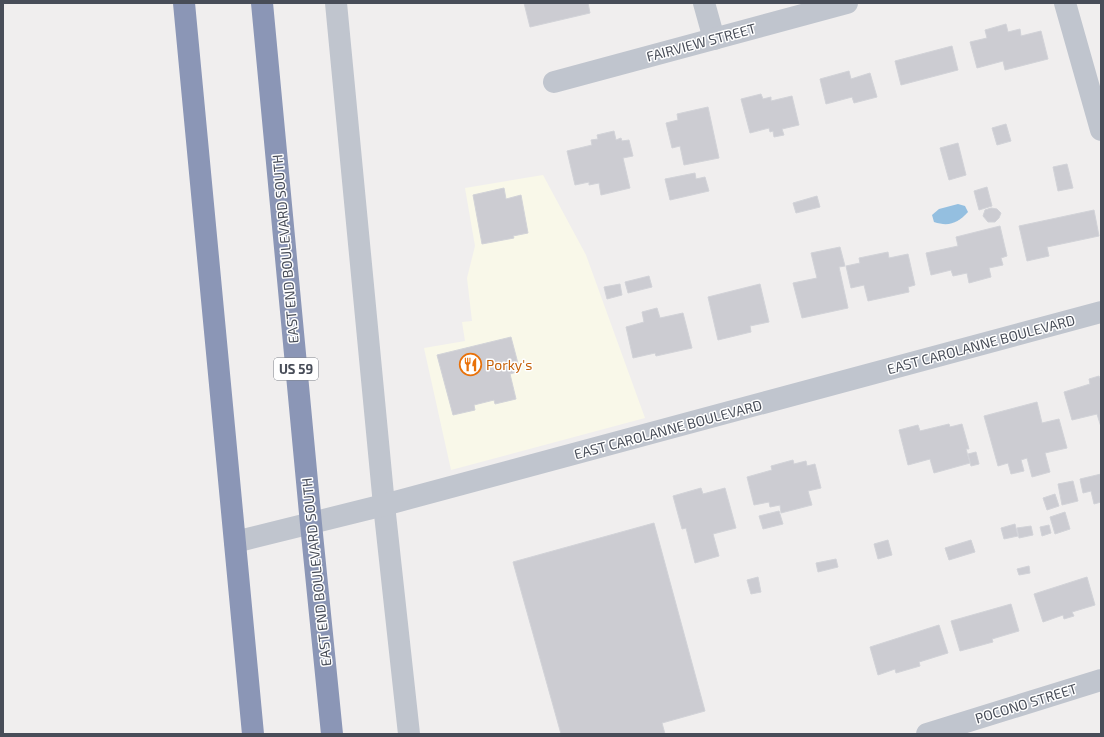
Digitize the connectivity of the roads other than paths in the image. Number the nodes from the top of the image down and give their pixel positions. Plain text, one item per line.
1 (184, 3) edge
2 (262, 3) edge
3 (336, 3) edge
4 (704, 3) edge
5 (847, 3) edge
6 (1065, 3) edge
7 (714, 39) junction
8 (554, 82) dead end
9 (1101, 130) edge
10 (1101, 312) edge
11 (384, 505) junction
12 (310, 524) junction
13 (234, 542) junction
14 (1101, 680) edge
15 (253, 734) edge
16 (332, 734) edge
17 (409, 734) edge
18 (927, 734) edge

1 - 13 highway
2 - 12 highway, EAST END BOULEVARD SOUTH / US 59
3 - 11 street
4 - 7 street
5 - 7 street, FAIRVIEW STREET
6 - 9 street
7 - 8 street, FAIRVIEW STREET
10 - 11 street, EAST CAROLANNE BOULEVARD
11 - 12 street, EAST CAROLANNE BOULEVARD
11 - 17 street
12 - 13 street, EAST CAROLANNE BOULEVARD
12 - 16 highway, EAST END BOULEVARD SOUTH / US 59
13 - 15 highway
14 - 18 street, POCONO STREET

